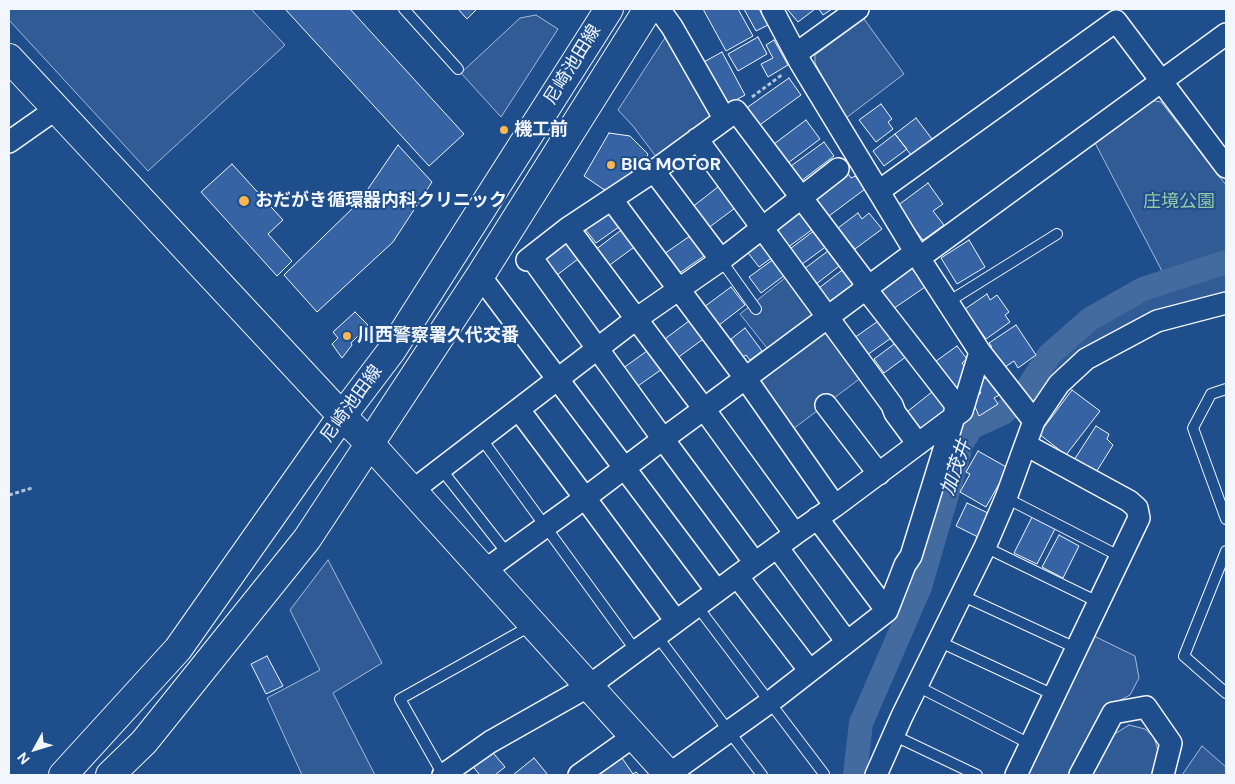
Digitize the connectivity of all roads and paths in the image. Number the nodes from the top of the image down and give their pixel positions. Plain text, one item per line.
1 (404, 9) edge
2 (609, 9) edge
3 (648, 9) edge
4 (659, 9) edge
5 (772, 9) edge
6 (858, 9) edge
7 (1226, 34) edge
8 (798, 57) junction
9 (9, 58) edge
10 (458, 70) dead end
11 (1161, 82) junction
12 (56, 109) junction
13 (730, 114) junction
14 (696, 139) junction
15 (9, 142) edge
16 (1222, 154) edge
17 (838, 169) dead end
18 (654, 171) junction
19 (879, 191) junction
20 (802, 197) junction
21 (612, 200) junction
22 (568, 228) junction
23 (762, 228) junction
24 (1057, 234) dead end
25 (919, 258) junction
26 (721, 260) junction
27 (480, 276) junction
28 (866, 289) junction
29 (679, 290) junction
30 (948, 302) junction
31 (1226, 303) edge
32 (756, 309) dead end
33 (827, 318) junction
34 (636, 319) junction
35 (596, 349) junction
36 (980, 352) junction
37 (746, 379) junction
38 (557, 380) junction
39 (1226, 389) edge
40 (826, 405) dead end
41 (704, 409) junction
42 (519, 410) junction
43 (342, 416) junction
44 (954, 417) junction
45 (1034, 422) junction
46 (480, 438) junction
47 (663, 439) junction
48 (371, 444) junction
49 (918, 444) junction
50 (1026, 445) junction
51 (626, 468) junction
52 (441, 469) junction
53 (879, 474) junction
54 (32, 488) dead end
55 (412, 491) junction
56 (9, 495) edge
57 (585, 498) junction
58 (1006, 498) junction
59 (835, 506) junction
60 (817, 518) junction
61 (1226, 519) edge
62 (544, 526) junction
63 (795, 534) junction
64 (777, 547) junction
65 (985, 547) junction
66 (1226, 551) edge
67 (507, 553) junction
68 (1121, 558) junction
69 (755, 563) junction
70 (484, 571) junction
71 (737, 576) junction
72 (717, 591) junction
73 (961, 595) junction
74 (1100, 603) junction
75 (697, 606) junction
76 (887, 612) junction
77 (676, 620) junction
78 (533, 625) junction
79 (657, 636) junction
80 (847, 642) junction
81 (940, 642) junction
82 (1078, 649) junction
83 (636, 651) junction
84 (810, 671) junction
85 (589, 686) junction
86 (917, 686) junction
87 (1226, 693) edge
88 (1054, 696) junction
89 (770, 702) junction
90 (730, 731) junction
91 (893, 735) junction
92 (634, 736) junction
93 (1030, 744) junction
94 (824, 774) edge
95 (63, 775) edge
96 (110, 775) edge
97 (443, 775) edge
98 (579, 775) edge
99 (669, 775) edge
100 (762, 775) edge
101 (876, 775) edge
102 (977, 775) edge
103 (1016, 775) edge
104 (1080, 775) edge
105 (1163, 775) edge

1 - 10 lane
2 - 43 main road, 尼崎池田線
3 - 27 main road, 尼崎池田線
4 - 13 street
5 - 8 street
6 - 8 street
7 - 11 street
8 - 13 path
8 - 19 street
9 - 12 main road
11 - 16 street
11 - 19 street
11 - 25 street
12 - 15 street
12 - 43 main road
13 - 14 street
13 - 20 street
14 - 18 street
14 - 23 street
17 - 20 street
18 - 21 street
18 - 26 street
19 - 25 street
20 - 23 street
20 - 28 street
21 - 22 street
21 - 29 street
22 - 34 street
22 - 35 street
23 - 26 street
23 - 33 street
24 - 30 lane
25 - 28 street
25 - 30 street
26 - 29 street
26 - 32 lane
27 - 38 street
27 - 48 main road, 尼崎池田線
28 - 33 street
28 - 44 street
29 - 34 street
29 - 37 street
30 - 36 street
31 - 45 street
33 - 37 street
33 - 49 street
34 - 35 street
34 - 41 street
35 - 38 street
35 - 47 street
36 - 44 street
36 - 45 street
37 - 41 street
37 - 59 street
38 - 42 street
38 - 51 street
39 - 61 lane
40 - 53 street
41 - 47 street
41 - 63 street
42 - 46 street
42 - 57 street
43 - 48 main road
43 - 95 main road, 尼崎池田線
44 - 49 street
44 - 76 street
45 - 50 street
46 - 52 street
46 - 62 lane
47 - 51 street
47 - 69 street
48 - 55 main road
48 - 96 main road, 尼崎池田線
49 - 53 street
50 - 58 street
50 - 68 street
51 - 57 street
51 - 72 street
52 - 55 street
52 - 67 lane
53 - 59 street
54 - 56 path
55 - 70 main road
57 - 62 street
57 - 77 street
58 - 65 street
58 - 68 lane
59 - 60 street
60 - 63 street
60 - 76 street
62 - 67 street
62 - 83 lane
63 - 64 street
64 - 69 street
64 - 80 street
65 - 73 street
65 - 74 lane
66 - 87 lane
67 - 70 street
68 - 74 street
69 - 71 street
70 - 78 main road
71 - 72 street
71 - 84 street
72 - 75 street
73 - 81 street
73 - 82 lane
74 - 82 street
75 - 77 street
75 - 89 lane
76 - 80 street
77 - 79 street
78 - 85 main road
78 - 97 lane
79 - 83 street
79 - 90 lane
80 - 84 street
81 - 86 street
81 - 88 lane
82 - 88 street
83 - 85 street
84 - 89 street
85 - 92 main road
85 - 97 street
86 - 91 street
86 - 93 lane
88 - 93 street
89 - 90 street
89 - 94 lane
90 - 99 street
90 - 100 lane
91 - 101 street
91 - 102 lane
92 - 98 street
92 - 99 main road
93 - 103 street
104 - 105 street

